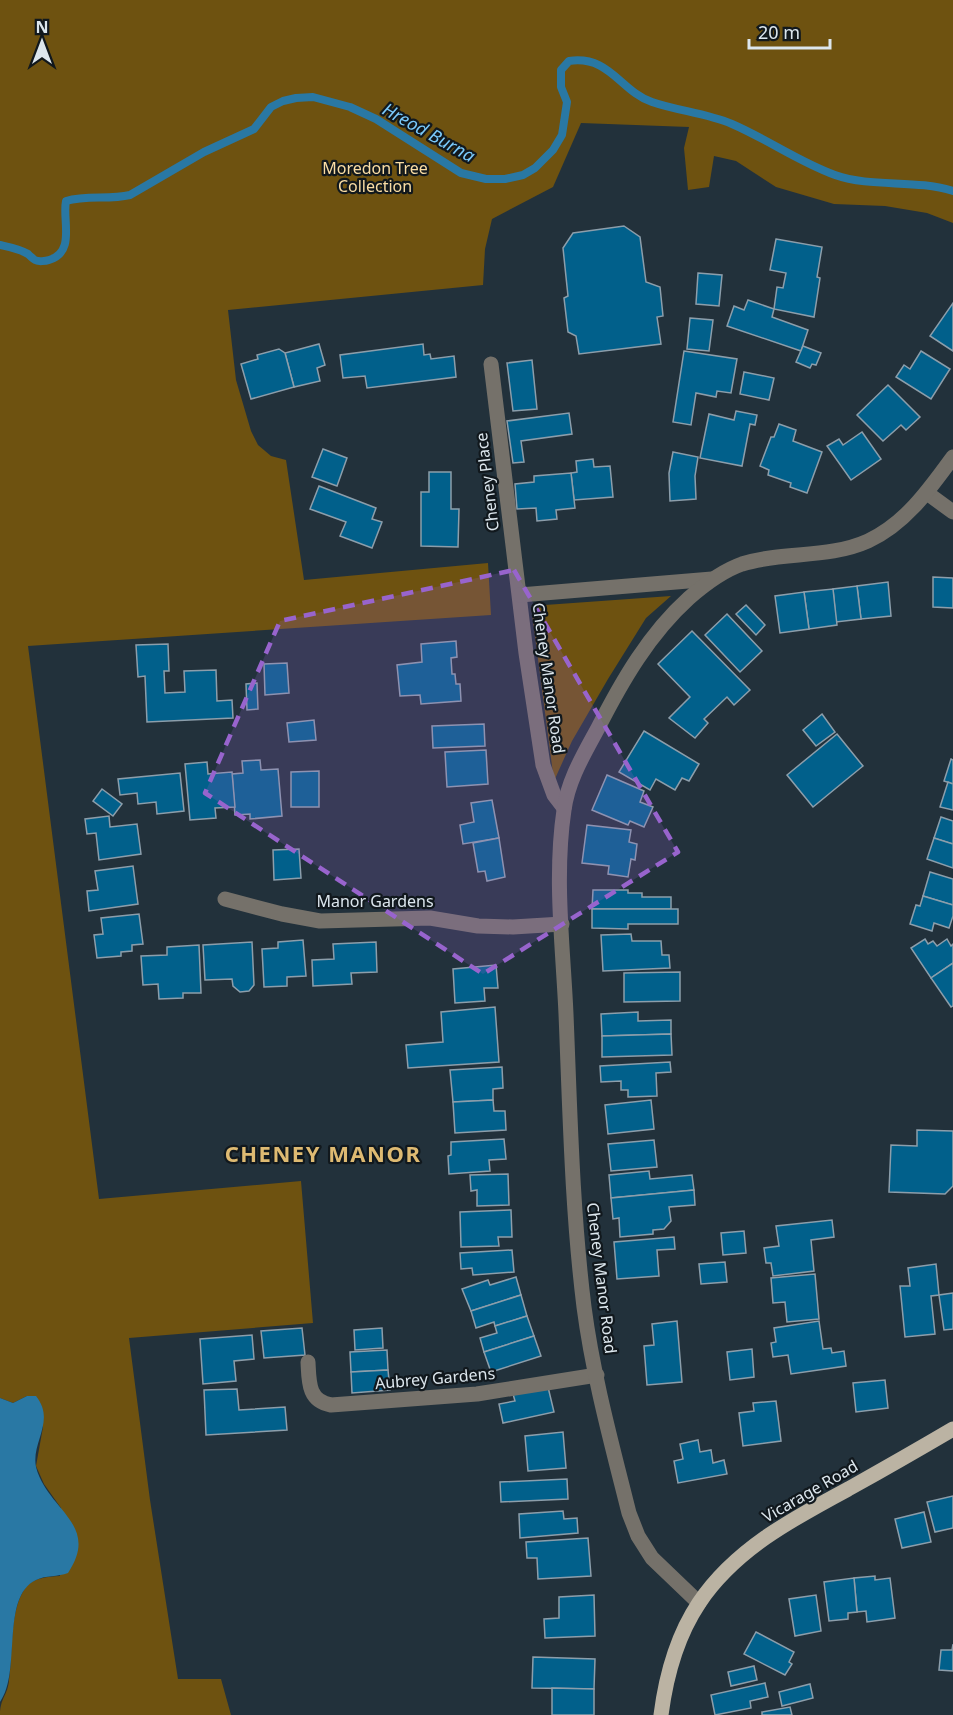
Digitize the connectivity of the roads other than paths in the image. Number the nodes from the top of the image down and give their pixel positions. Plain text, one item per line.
1 (491, 364) dead end
2 (953, 457) edge
3 (927, 493) junction
4 (953, 512) edge
5 (712, 579) junction
6 (520, 595) junction
7 (564, 808) junction
8 (225, 899) dead end
9 (562, 924) junction
10 (308, 1362) dead end
11 (597, 1375) junction
12 (953, 1429) edge
13 (699, 1603) junction
14 (661, 1715) edge

1 - 6 street, Cheney Place
2 - 3 street, Cheney Manor Road
3 - 4 street
3 - 5 street, Cheney Manor Road
5 - 6 street, Cheney Manor Road
5 - 7 street, Cheney Manor Road
6 - 7 street, Cheney Manor Road
7 - 9 street, Cheney Manor Road
8 - 9 street, Manor Gardens
9 - 11 street, Cheney Manor Road
10 - 11 street, Aubrey Gardens
11 - 13 street, Cheney Manor Road
12 - 13 main road, Vicarage Road
13 - 14 main road

